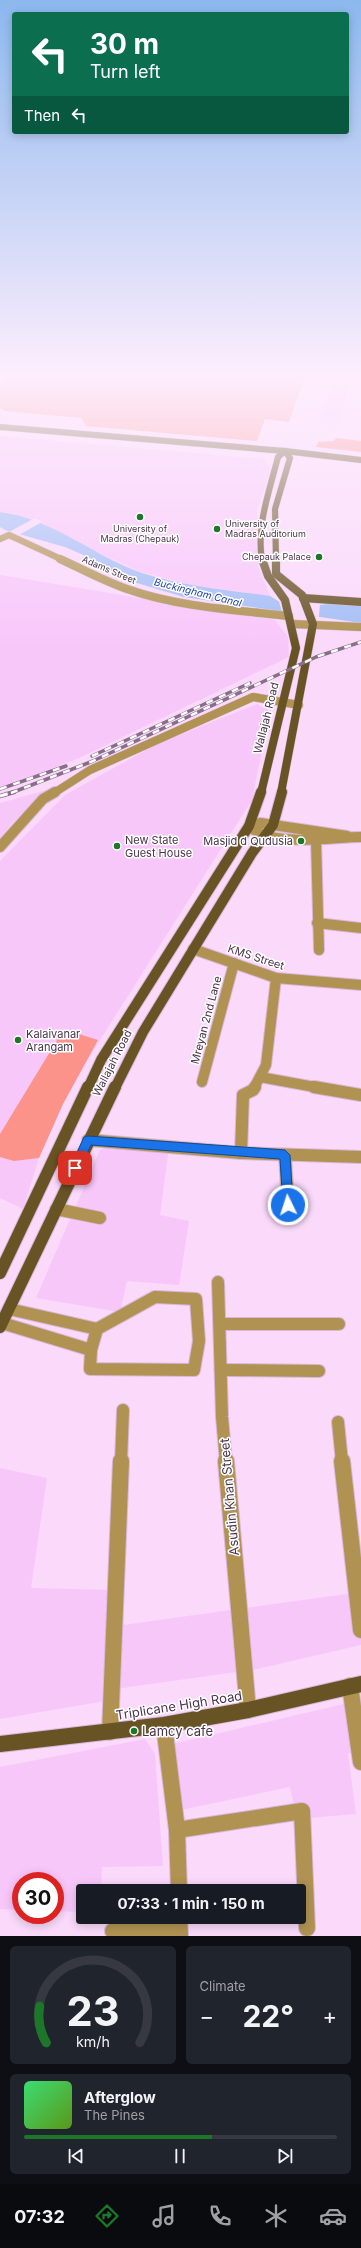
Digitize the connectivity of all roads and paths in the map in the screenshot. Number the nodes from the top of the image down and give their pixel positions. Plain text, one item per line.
1 (276, 466) edge
2 (288, 466) edge
3 (0, 539) edge
4 (304, 599) junction
5 (361, 602) edge
6 (289, 616) junction
7 (312, 620) junction
8 (293, 624) junction
9 (361, 627) edge
10 (284, 702) junction
11 (299, 705) junction
12 (273, 825) junction
13 (249, 826) junction
14 (265, 836) junction
15 (347, 836) junction
16 (361, 837) edge
17 (316, 840) junction
18 (0, 847) edge
19 (317, 923) junction
20 (361, 928) edge
21 (193, 949) junction
22 (318, 950) dead end
23 (234, 963) junction
24 (276, 978) junction
25 (361, 985) edge
26 (260, 1077) junction
27 (202, 1082) dead end
28 (361, 1095) edge
29 (88, 1140) junction
30 (241, 1153) junction
31 (285, 1155) junction
32 (361, 1158) edge
33 (288, 1205) dead end
34 (56, 1209) junction
35 (100, 1218) dead end
36 (0, 1273) edge
37 (218, 1282) dead end
38 (9, 1309) junction
39 (220, 1324) junction
40 (339, 1324) dead end
41 (1, 1325) edge
42 (97, 1329) junction
43 (91, 1350) junction
44 (221, 1370) junction
45 (319, 1371) dead end
46 (123, 1410) dead end
47 (338, 1422) dead end
48 (361, 1630) edge
49 (355, 1685) edge
50 (248, 1710) junction
51 (164, 1725) junction
52 (110, 1732) junction
53 (0, 1744) edge
54 (361, 1762) edge
55 (178, 1830) junction
56 (179, 1884) edge
57 (180, 1928) edge
58 (307, 1928) dead end
59 (113, 1931) dead end

1 - 6 main road, Wallajah Road
2 - 4 main road
3 - 6 street, Adams Street
4 - 5 main road
4 - 7 main road
6 - 8 main road, Wallajah Road
7 - 8 street
7 - 9 street
7 - 11 main road, Wallajah Road
8 - 10 main road, Wallajah Road
10 - 11 street
10 - 13 main road, Wallajah Road
10 - 18 street
11 - 12 main road, Wallajah Road
12 - 13 street
12 - 14 main road, Wallajah Road
12 - 15 street
13 - 14 street
13 - 36 main road, Wallajah Road
14 - 17 street
14 - 21 main road, Wallajah Road
15 - 16 street
15 - 17 street
17 - 19 street
19 - 20 street
19 - 22 street
21 - 23 street, KMS Street
21 - 29 main road, Wallajah Road
23 - 24 street, KMS Street
23 - 27 street, Mreyan 2nd Lane
24 - 25 street, KMS Street
24 - 26 street
26 - 28 street
26 - 30 street
29 - 30 street
29 - 34 main road, Wallajah Road
30 - 31 street
31 - 32 street
31 - 33 street
34 - 35 street
34 - 38 main road, Wallajah Road
37 - 39 street, Asudin Khan Street
38 - 41 main road, Wallajah Road
38 - 42 street
39 - 40 street
39 - 44 street, Asudin Khan Street
41 - 43 street
42 - 43 street
42 - 43 street
44 - 45 street
44 - 50 street, Asudin Khan Street
46 - 52 street
47 - 48 street
49 - 50 main road, Triplicane High Road
49 - 54 street
50 - 51 main road, Triplicane High Road
51 - 52 main road, Triplicane High Road
51 - 55 street
52 - 53 main road, Triplicane High Road
55 - 56 street
55 - 58 street
57 - 59 street

